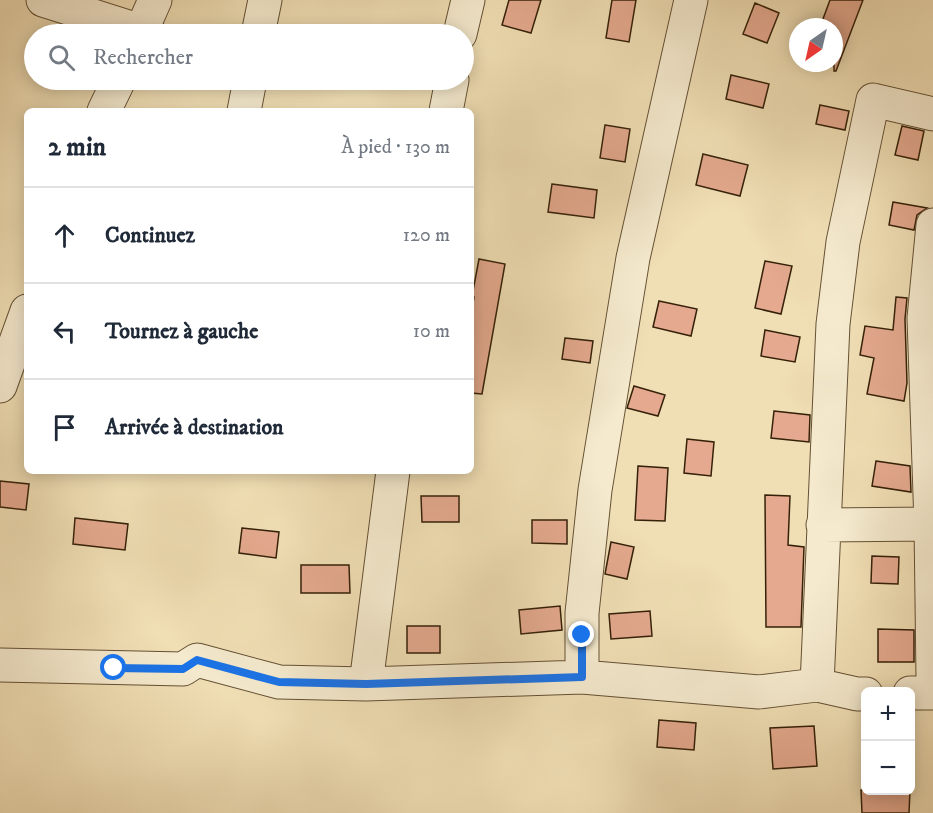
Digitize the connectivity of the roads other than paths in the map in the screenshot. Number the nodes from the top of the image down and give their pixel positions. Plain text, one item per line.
1 (43, 0) edge
2 (155, 0) edge
3 (265, 0) edge
4 (468, 0) edge
5 (691, 0) edge
6 (116, 24) edge
7 (146, 24) edge
8 (260, 24) edge
9 (462, 24) edge
10 (114, 90) edge
11 (248, 90) edge
12 (450, 90) edge
13 (105, 108) edge
14 (245, 108) edge
15 (447, 108) edge
16 (933, 114) edge
17 (933, 225) edge
18 (24, 319) edge
19 (0, 387) edge
20 (393, 474) edge
21 (932, 524) edge
22 (823, 525) junction
23 (0, 665) edge
24 (582, 677) junction
25 (933, 677) edge
26 (366, 684) junction
27 (817, 685) junction
28 (915, 693) edge
29 (933, 693) edge
30 (861, 694) edge

1 - 6 street
2 - 7 street
3 - 8 street
4 - 9 street
5 - 24 street
10 - 13 street
11 - 14 street
12 - 15 street
16 - 22 street
17 - 21 street
18 - 19 street
20 - 26 street
21 - 22 street
21 - 25 street
22 - 27 street
23 - 26 street
24 - 26 street
24 - 27 street
27 - 30 street
28 - 29 street

